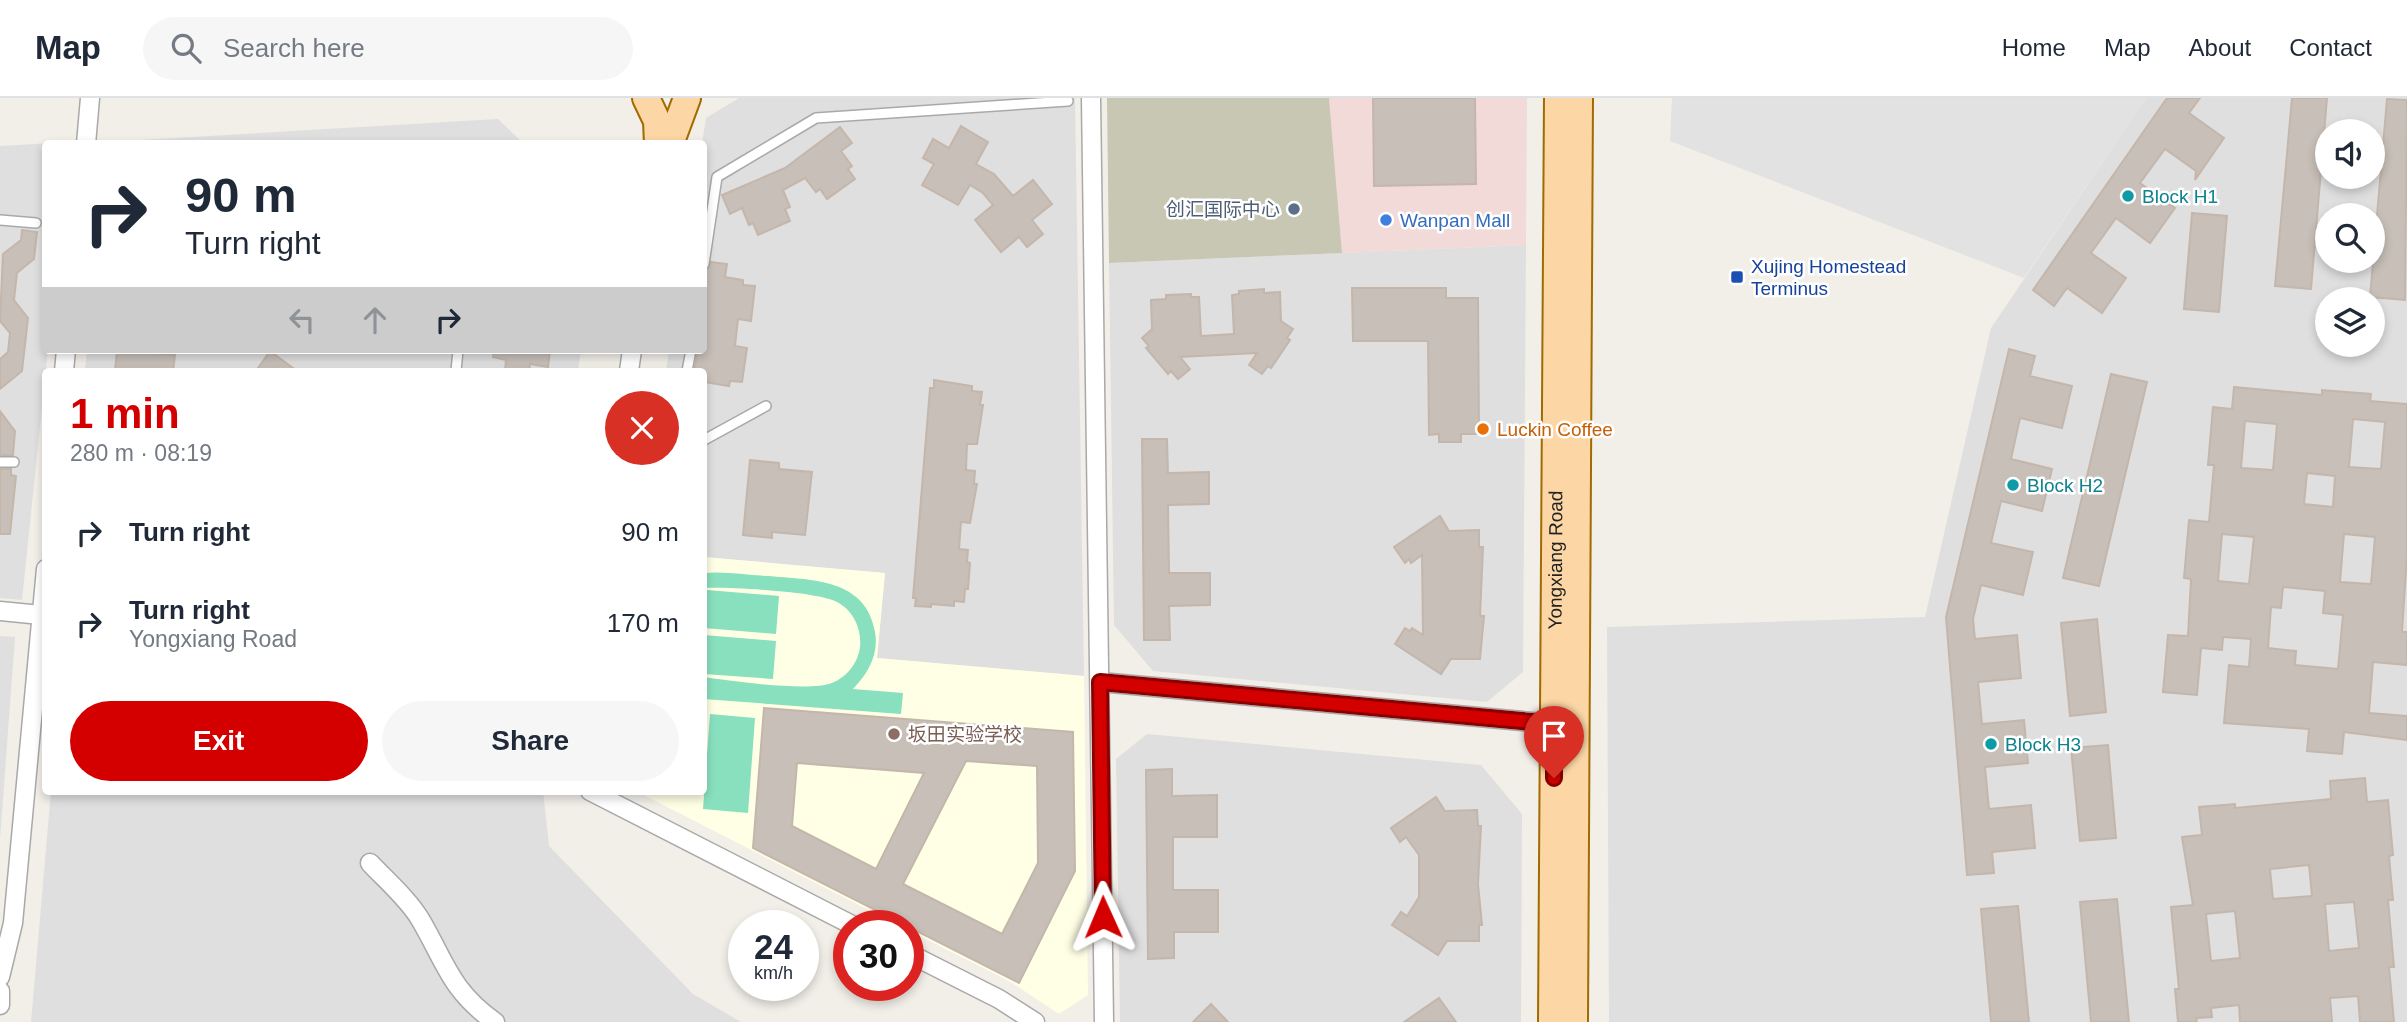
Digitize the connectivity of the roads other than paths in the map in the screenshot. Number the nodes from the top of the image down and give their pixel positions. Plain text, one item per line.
1 (90, 98) edge
2 (646, 98) edge
3 (687, 98) edge
4 (1091, 98) edge
5 (1558, 98) edge
6 (1579, 98) edge
7 (1068, 101) dead end
8 (86, 140) edge
9 (658, 140) edge
10 (671, 140) edge
11 (0, 219) edge
12 (36, 223) dead end
13 (707, 244) edge
14 (766, 406) dead end
15 (707, 438) edge
16 (0, 462) edge
17 (14, 462) dead end
18 (42, 606) edge
19 (0, 611) edge
20 (41, 615) junction
21 (1100, 682) junction
22 (1554, 724) junction
23 (598, 795) edge
24 (370, 863) dead end
25 (833, 915) edge
26 (924, 961) edge
27 (0, 976) edge
28 (0, 991) edge
29 (0, 1005) edge
30 (495, 1022) edge
31 (1035, 1022) edge
32 (1104, 1022) edge
33 (1552, 1022) edge
34 (1574, 1022) edge

1 - 8 street
2 - 9 main road
3 - 10 main road
4 - 21 street
5 - 22 main road, Yongxiang Road
6 - 34 main road, Yongxiang Road
7 - 13 lane
11 - 12 lane
14 - 15 lane
16 - 17 lane
18 - 20 street
19 - 20 street
20 - 27 street
21 - 22 street
21 - 32 street
22 - 33 main road, Yongxiang Road
23 - 25 street
24 - 30 street
26 - 31 street
28 - 29 street

